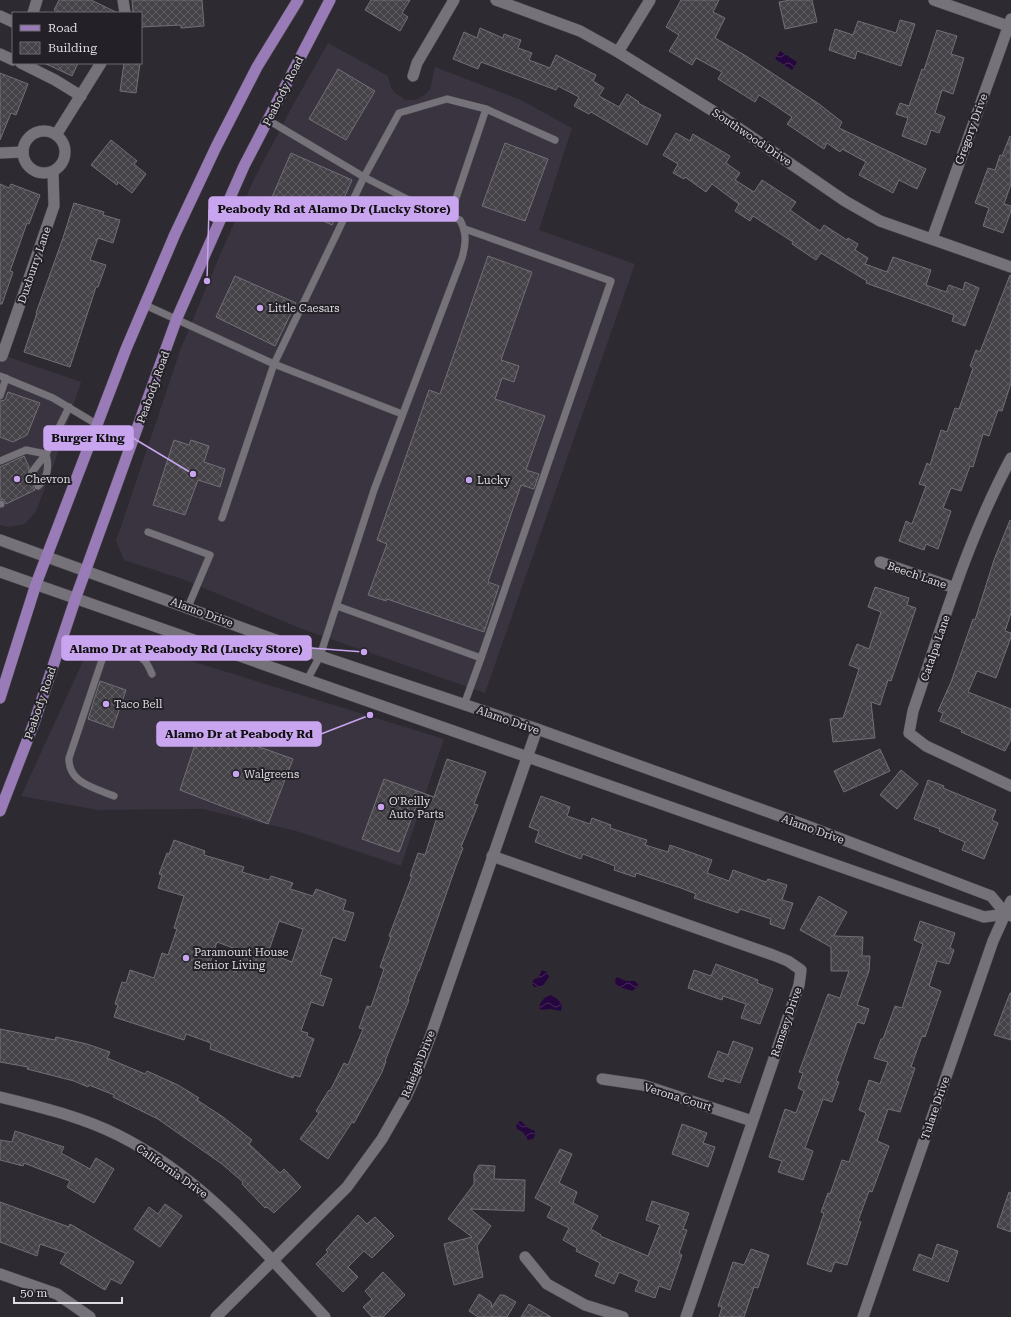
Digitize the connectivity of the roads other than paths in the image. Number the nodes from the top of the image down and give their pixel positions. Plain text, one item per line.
1 (37, 0) edge
2 (123, 0) edge
3 (298, 0) edge
4 (330, 0) edge
5 (454, 0) edge
6 (496, 0) edge
7 (650, 0) edge
8 (934, 0) edge
9 (33, 12) edge
10 (125, 12) edge
11 (0, 16) edge
12 (12, 22) edge
13 (1010, 23) edge
14 (618, 52) junction
15 (0, 54) edge
16 (12, 60) edge
17 (23, 64) edge
18 (100, 64) edge
19 (413, 76) dead end
20 (81, 96) junction
21 (486, 109) junction
22 (268, 120) junction
23 (56, 135) junction
24 (555, 140) dead end
25 (23, 152) junction
26 (0, 153) edge
27 (54, 172) junction
28 (364, 177) junction
29 (450, 216) junction
30 (465, 229) junction
31 (932, 239) junction
32 (1011, 267) edge
33 (145, 305) junction
34 (177, 318) junction
35 (1, 357) edge
36 (274, 364) junction
37 (3, 377) edge
38 (0, 396) edge
39 (69, 407) junction
40 (402, 414) junction
41 (98, 425) junction
42 (46, 454) junction
43 (1011, 458) edge
44 (0, 461) edge
45 (32, 472) dead end
46 (38, 486) dead end
47 (222, 518) dead end
48 (148, 532) dead end
49 (0, 540) edge
50 (48, 556) junction
51 (880, 562) dead end
52 (86, 570) junction
53 (0, 572) edge
54 (36, 584) junction
55 (955, 588) junction
56 (76, 597) junction
57 (336, 606) junction
58 (188, 607) junction
59 (320, 656) junction
60 (481, 658) junction
61 (152, 674) dead end
62 (307, 680) junction
63 (0, 698) edge
64 (464, 705) junction
65 (537, 729) junction
66 (528, 756) junction
67 (1011, 786) edge
68 (114, 796) dead end
69 (0, 811) edge
70 (492, 856) junction
71 (1011, 901) edge
72 (1009, 915) edge
73 (602, 1079) dead end
74 (0, 1097) edge
75 (752, 1120) junction
76 (525, 1257) dead end
77 (272, 1260) junction
78 (0, 1274) edge
79 (90, 1317) edge
80 (216, 1317) edge
81 (325, 1317) edge
82 (623, 1317) edge
83 (686, 1317) edge
84 (863, 1317) edge

1 - 9 street
2 - 10 street
3 - 33 main road
4 - 22 main road, Peabody Road
5 - 19 street
6 - 14 street, Southwood Drive
7 - 14 street
8 - 13 street
11 - 12 street
13 - 31 street, Gregory Drive
14 - 31 street, Southwood Drive
15 - 16 street
17 - 20 street
18 - 20 street
20 - 23 street
21 - 24 lane
21 - 28 lane
21 - 29 lane
22 - 28 lane
22 - 34 main road, Peabody Road
23 - 25 street
23 - 27 street
25 - 26 street
25 - 27 street
27 - 35 street, Duxburry Lane
28 - 29 lane
28 - 36 lane
29 - 30 lane
30 - 40 lane
30 - 60 lane
31 - 32 street, Southwood Drive
33 - 34 lane
33 - 41 main road
34 - 36 lane
34 - 52 main road, Peabody Road
36 - 40 lane
36 - 47 lane
37 - 38 lane
37 - 39 lane
39 - 41 lane
39 - 42 lane
40 - 57 lane
41 - 50 main road
42 - 44 lane
42 - 45 lane
42 - 46 lane
43 - 55 street, Catalpa Lane
48 - 58 lane
49 - 50 street, Alamo Drive
50 - 52 street, Alamo Drive
50 - 54 main road
51 - 55 street, Beech Lane
52 - 56 main road, Peabody Road
52 - 58 street, Alamo Drive
53 - 54 street
54 - 56 street
54 - 63 main road
55 - 67 street, Catalpa Lane
56 - 62 street
56 - 69 main road, Peabody Road
57 - 59 lane
57 - 60 lane
58 - 59 street, Alamo Drive
59 - 62 lane
59 - 64 street, Alamo Drive
60 - 64 lane
61 - 68 lane
62 - 66 street
64 - 65 street, Alamo Drive
65 - 66 street, Raleigh Drive
65 - 72 street, Alamo Drive
66 - 70 street, Raleigh Drive
66 - 72 street
70 - 75 street, Ramsey Drive
70 - 77 street, Raleigh Drive
71 - 72 street, Tulare Drive
72 - 84 street, Tulare Drive
73 - 75 street, Verona Court
74 - 77 street, California Drive
75 - 83 street, Ramsey Drive
76 - 82 street
77 - 80 street, Raleigh Drive
77 - 81 street, California Drive
78 - 79 street

